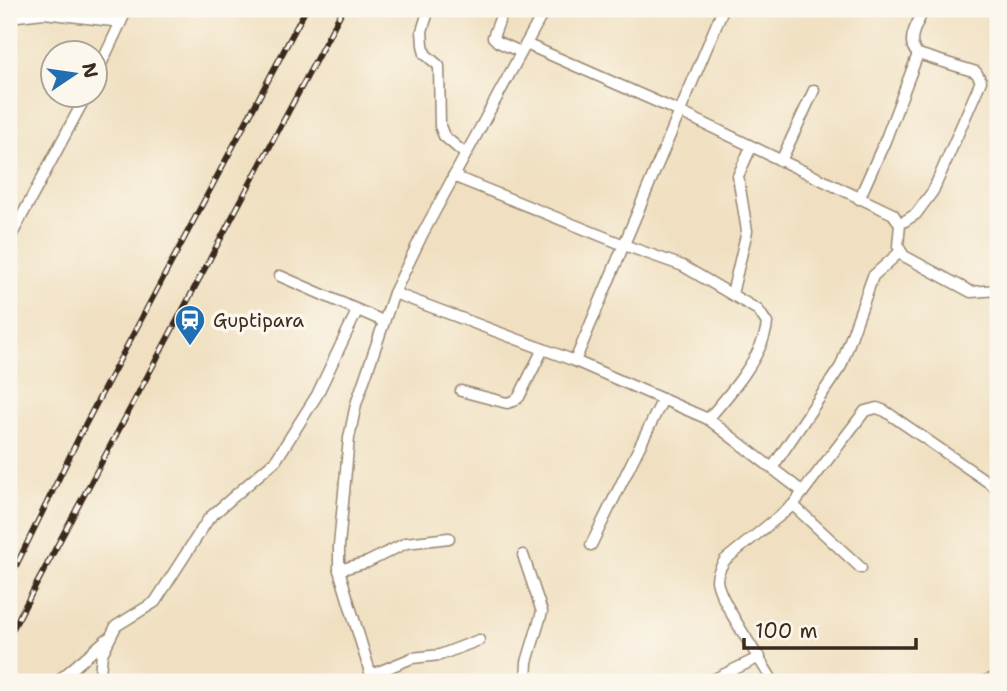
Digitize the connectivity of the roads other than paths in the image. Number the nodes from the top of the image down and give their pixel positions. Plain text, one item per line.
1 (127, 9) edge
2 (429, 9) edge
3 (496, 9) edge
4 (545, 9) edge
5 (723, 9) edge
6 (924, 9) edge
7 (9, 17) edge
8 (121, 22) junction
9 (523, 48) junction
10 (108, 49) edge
11 (918, 54) junction
12 (814, 90) dead end
13 (80, 108) edge
14 (680, 112) junction
15 (751, 147) junction
16 (465, 154) junction
17 (780, 161) junction
18 (453, 176) junction
19 (859, 199) junction
20 (900, 224) junction
21 (9, 240) edge
22 (624, 245) junction
23 (900, 252) junction
24 (281, 276) dead end
25 (997, 292) edge
26 (394, 293) junction
27 (732, 294) junction
28 (357, 311) junction
29 (383, 321) junction
30 (543, 349) junction
31 (575, 361) junction
32 (461, 391) dead end
33 (663, 399) junction
34 (708, 419) junction
35 (772, 468) junction
36 (998, 489) edge
37 (803, 492) junction
38 (793, 505) junction
39 (449, 538) dead end
40 (591, 545) dead end
41 (523, 555) dead end
42 (861, 568) dead end
43 (339, 570) junction
44 (110, 638) junction
45 (479, 640) dead end
46 (760, 657) junction
47 (998, 677) edge
48 (372, 679) edge
49 (57, 682) edge
50 (101, 682) edge
51 (526, 682) edge
52 (708, 682) edge
53 (773, 682) edge
54 (982, 682) edge

1 - 8 street
2 - 16 street
3 - 9 street
4 - 9 street
5 - 14 street
6 - 11 street
7 - 8 street
8 - 10 street
9 - 14 street
9 - 16 street
11 - 19 street
11 - 20 street
12 - 17 street
13 - 21 street
14 - 15 street
14 - 22 street
15 - 17 street
15 - 27 street
16 - 18 street
17 - 19 street
18 - 22 street
18 - 26 street
19 - 20 street
20 - 23 street
22 - 27 street
22 - 31 street
23 - 25 street
23 - 35 street
24 - 28 street
26 - 29 street
26 - 30 street
27 - 34 street
28 - 29 street
28 - 44 street
29 - 43 street
30 - 31 street
30 - 32 street
31 - 33 street
33 - 34 street
33 - 40 street
34 - 35 street
35 - 37 street
36 - 37 street
37 - 38 street
38 - 42 street
38 - 46 street
39 - 43 street
41 - 51 street
43 - 48 street
44 - 49 street
44 - 50 street
45 - 48 street
46 - 52 street
46 - 53 street
47 - 54 street

